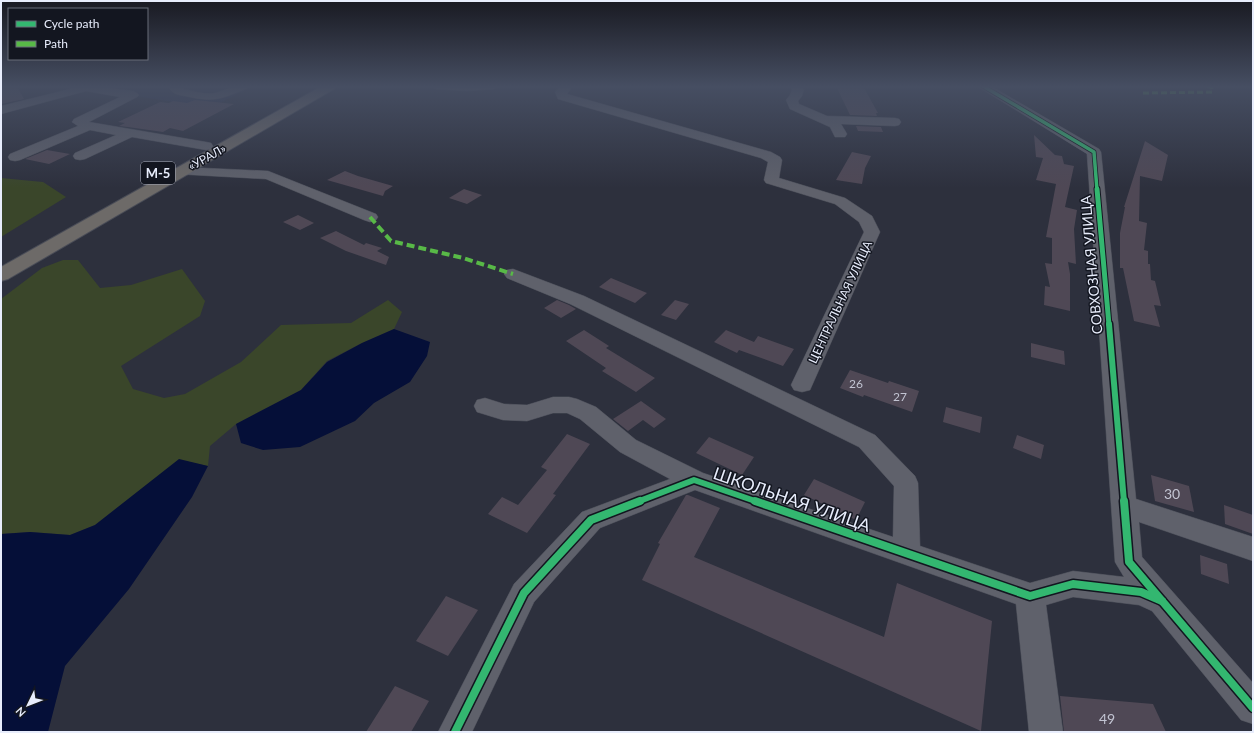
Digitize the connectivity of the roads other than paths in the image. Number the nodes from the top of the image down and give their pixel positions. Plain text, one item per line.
1 (82, 120) edge
2 (253, 120) edge
3 (270, 120) edge
4 (646, 120) edge
5 (826, 120) edge
6 (833, 120) edge
7 (1041, 120) edge
8 (895, 122) dead end
9 (89, 126) junction
10 (130, 133) junction
11 (840, 134) dead end
12 (206, 146) junction
13 (80, 156) dead end
14 (15, 157) dead end
15 (181, 171) junction
16 (370, 217) dead end
17 (1, 260) edge
18 (513, 274) dead end
19 (1, 275) edge
20 (802, 384) dead end
21 (485, 406) dead end
22 (694, 480) junction
23 (1124, 506) junction
24 (1253, 548) edge
25 (907, 554) junction
26 (1030, 596) junction
27 (1162, 601) junction
28 (1253, 708) edge
29 (455, 732) edge
30 (1046, 732) edge

1 - 9 street
2 - 12 highway, «УРАЛ» / М-5
3 - 15 highway, «УРАЛ» / М-5
4 - 20 street, ЦЕНТРАЛЬНАЯ УЛИЦА
5 - 11 street
6 - 8 street
7 - 23 street, СОВХОЗНАЯ УЛИЦА
9 - 10 street
9 - 14 street
10 - 12 street
10 - 13 street
12 - 17 highway, «УРАЛ» / М-5
15 - 16 street
15 - 19 highway, «УРАЛ» / М-5
18 - 25 street
21 - 22 street
22 - 25 street, ШКОЛЬНАЯ УЛИЦА
22 - 29 street, ШКОЛЬНАЯ УЛИЦА
23 - 24 street
23 - 27 street
25 - 26 street, ШКОЛЬНАЯ УЛИЦА
26 - 27 street
26 - 30 street
27 - 28 street

